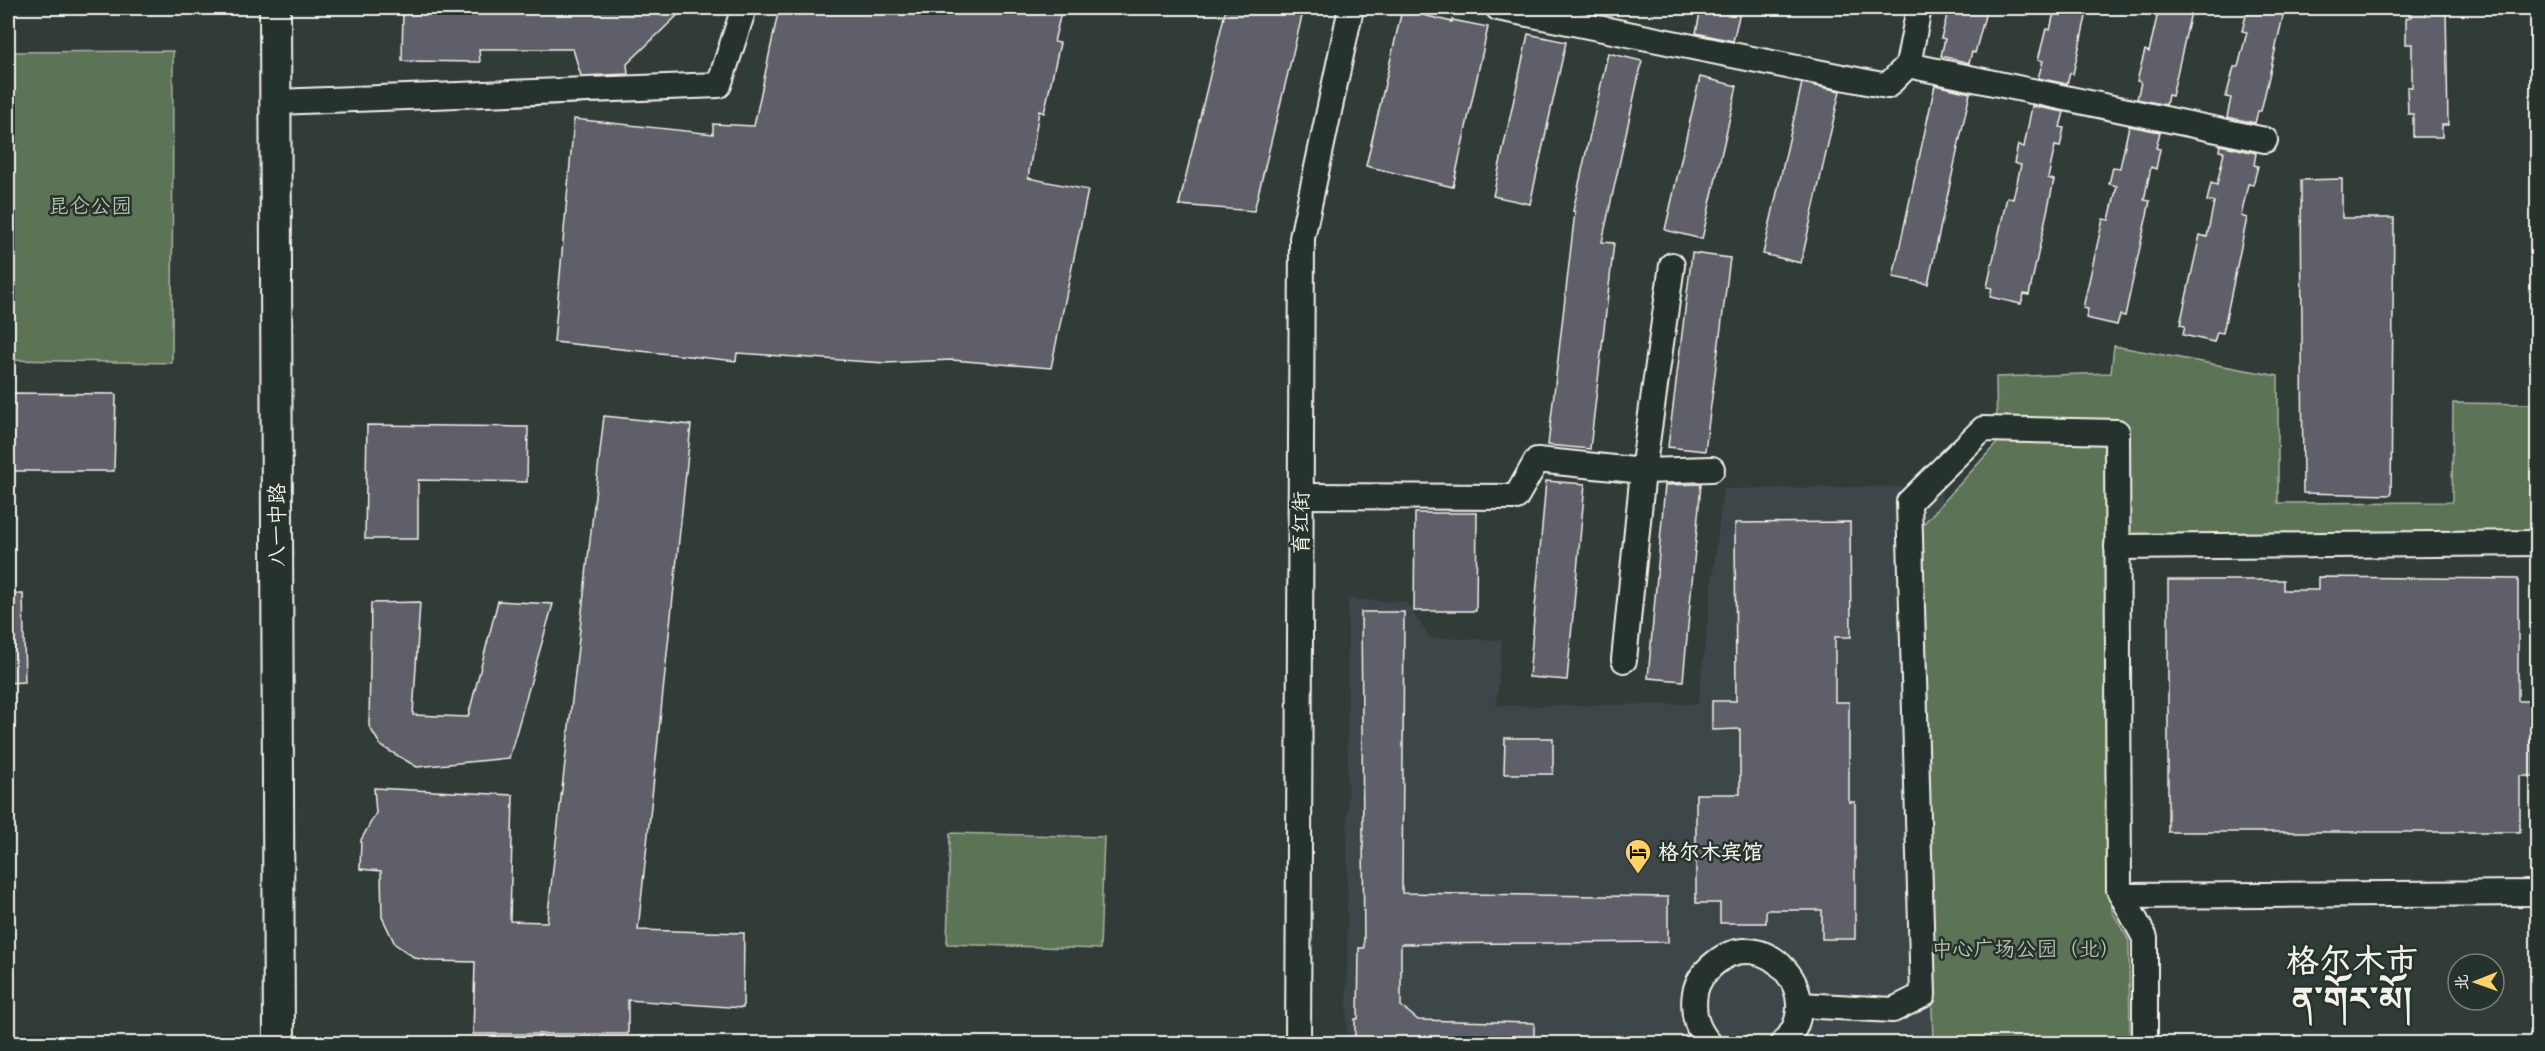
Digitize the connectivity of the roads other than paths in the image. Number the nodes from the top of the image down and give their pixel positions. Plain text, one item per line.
1 (275, 8) edge
2 (744, 8) edge
3 (1351, 8) edge
4 (1498, 8) edge
5 (1919, 8) edge
6 (1908, 65) junction
7 (276, 102) junction
8 (2265, 140) dead end
9 (1672, 265) dead end
10 (1712, 469) dead end
11 (1643, 471) junction
12 (1301, 496) junction
13 (2538, 543) edge
14 (2117, 547) junction
15 (1624, 660) dead end
16 (2538, 893) edge
17 (2122, 896) junction
18 (1800, 1005) junction
19 (279, 1044) edge
20 (1298, 1044) edge
21 (1710, 1044) edge
22 (1783, 1044) edge
23 (2145, 1044) edge

1 - 7 main road, 八一中路
2 - 7 street
3 - 12 street, 育红街
4 - 6 street
5 - 6 street
6 - 8 street
7 - 19 main road, 八一中路
9 - 11 street
10 - 11 street
11 - 12 street
11 - 15 street
12 - 20 street, 育红街
13 - 14 street
14 - 17 street
14 - 18 street
16 - 17 street
17 - 23 street
18 - 21 street
18 - 22 street

